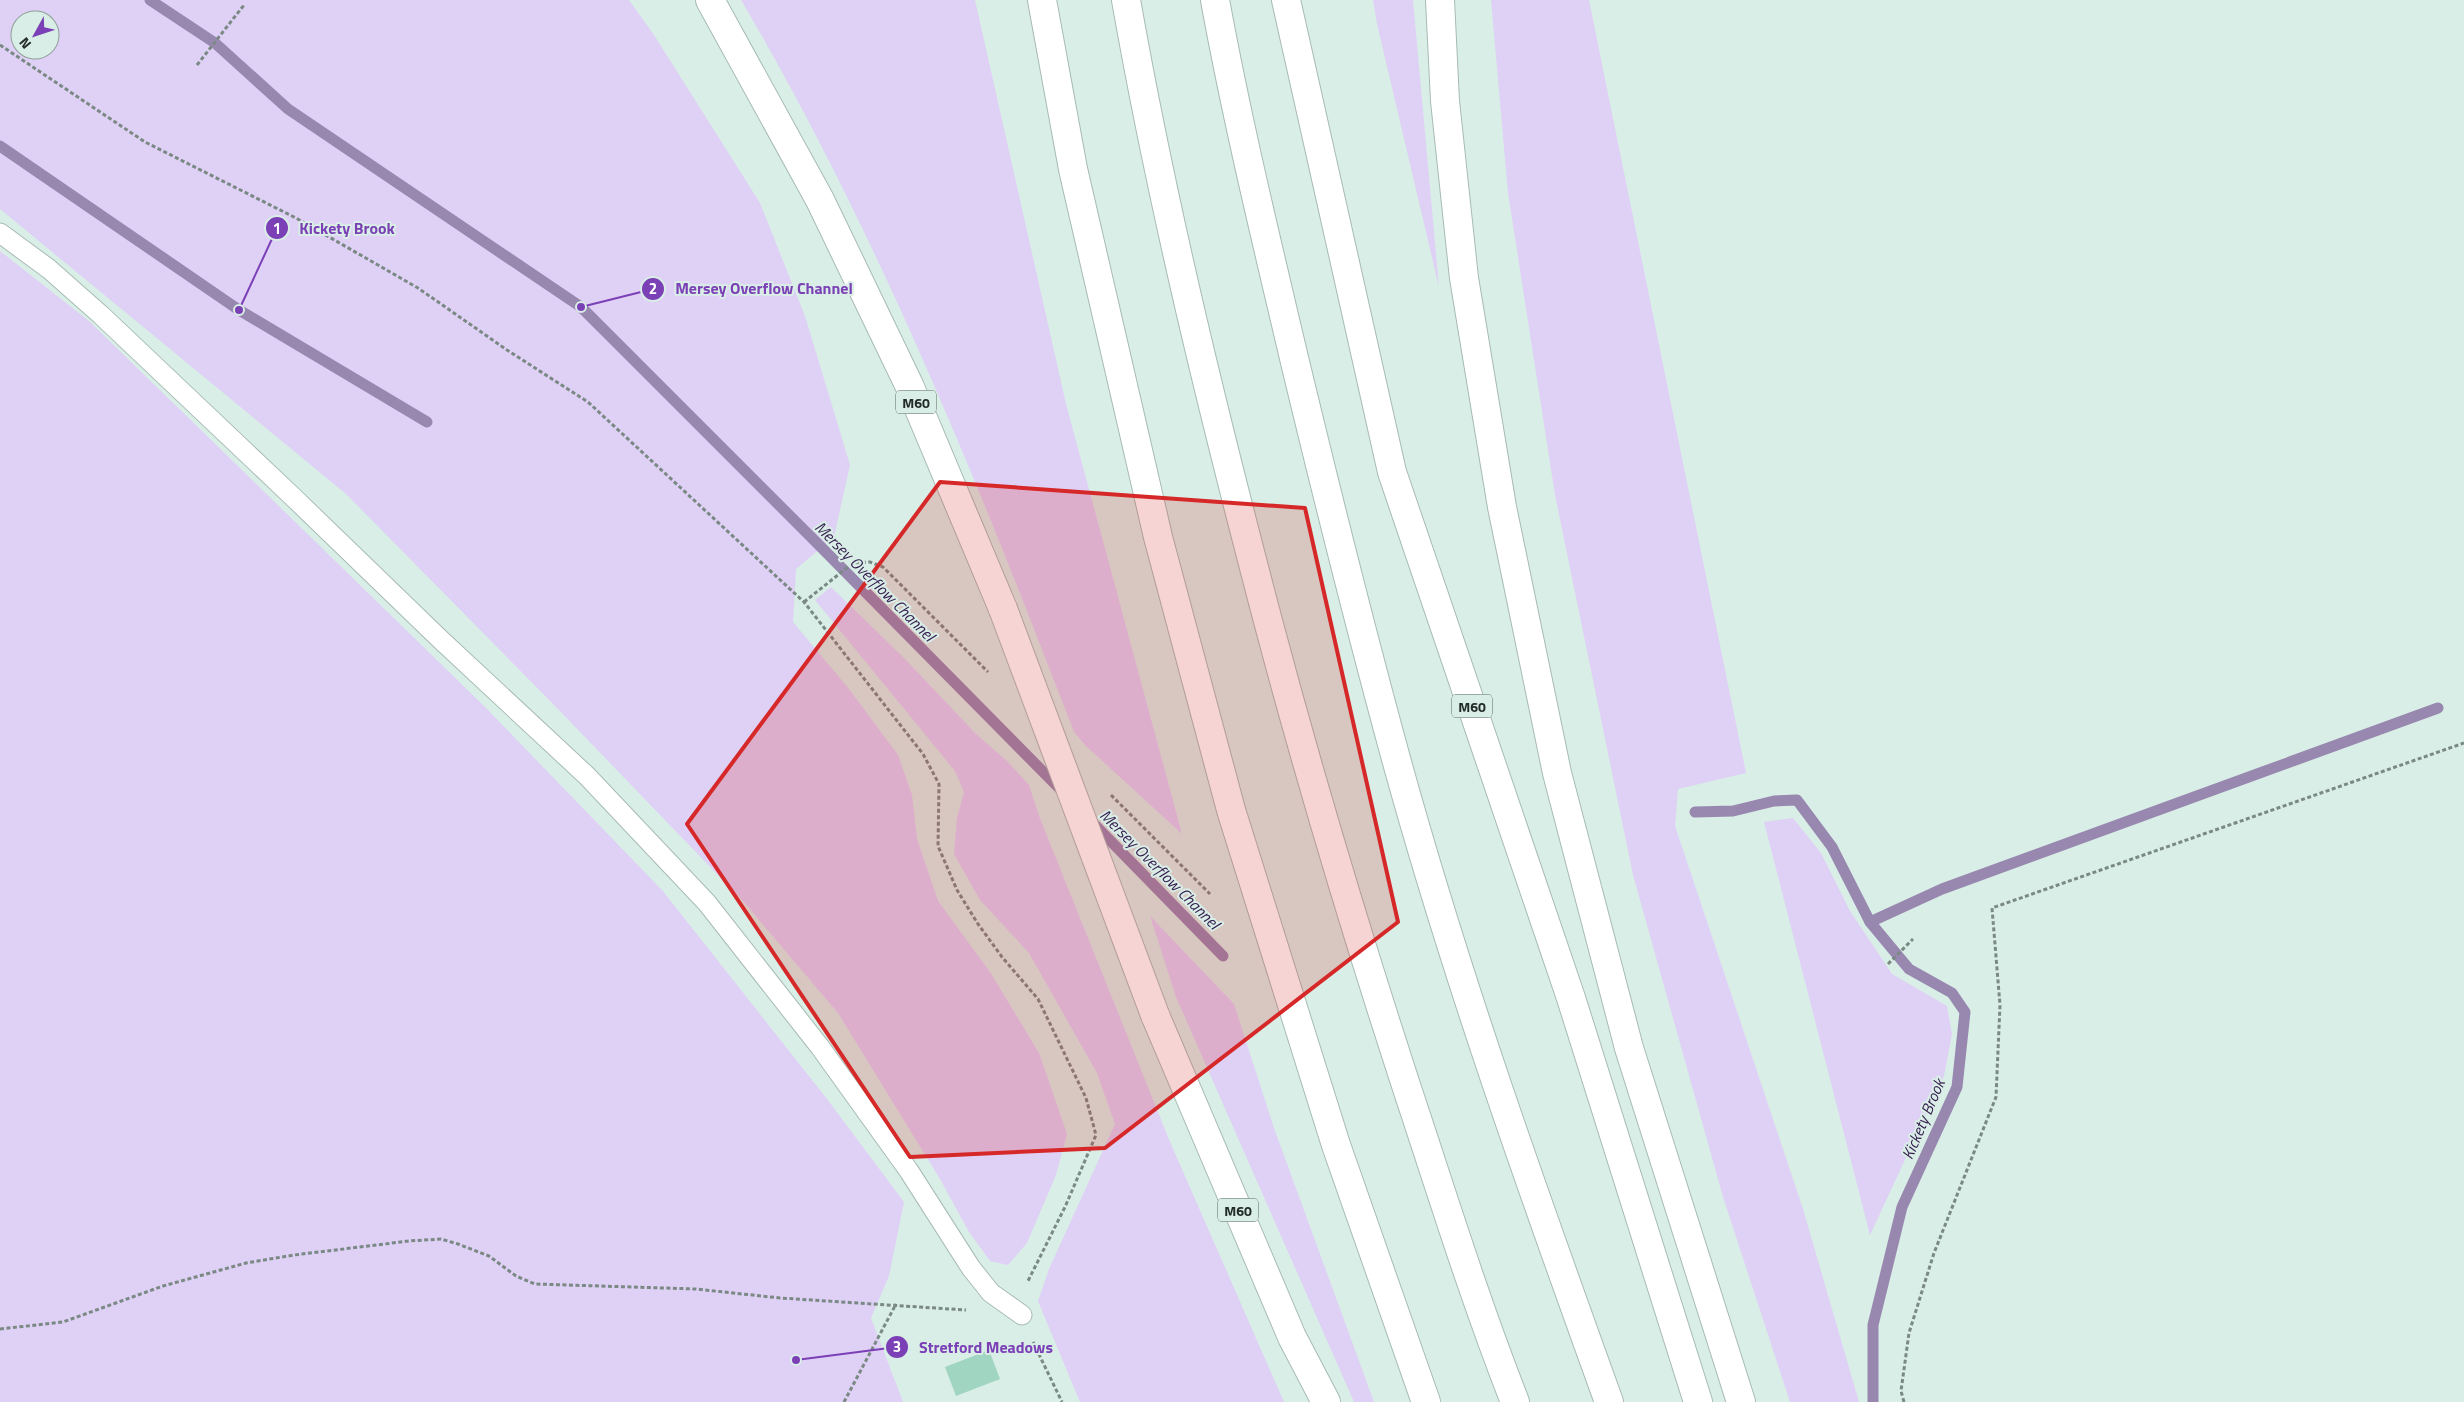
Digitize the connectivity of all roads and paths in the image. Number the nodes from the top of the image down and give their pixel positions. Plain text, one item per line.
1 (691, 0) edge
2 (710, 0) edge
3 (1042, 0) edge
4 (1126, 0) edge
5 (1215, 0) edge
6 (1286, 0) edge
7 (1440, 0) edge
8 (244, 5) dead end
9 (0, 45) edge
10 (197, 66) dead end
11 (820, 200) junction
12 (0, 233) edge
13 (883, 567) dead end
14 (804, 602) junction
15 (2464, 743) edge
16 (1913, 939) dead end
17 (1888, 964) dead end
18 (896, 1304) junction
19 (1022, 1315) junction
20 (0, 1329) edge
21 (844, 1402) edge
22 (1062, 1402) edge
23 (1326, 1402) edge
24 (1426, 1402) edge
25 (1515, 1402) edge
26 (1609, 1402) edge
27 (1698, 1402) edge
28 (1741, 1402) edge
29 (1904, 1402) edge

1 - 11 highway, M60
2 - 11 highway, M60
3 - 24 highway
4 - 25 highway
5 - 26 highway
6 - 27 highway, M60
7 - 28 highway
8 - 10 path
9 - 14 path
11 - 23 highway, M60, bridge
12 - 19 lane
13 - 14 path
14 - 19 path
15 - 29 path
16 - 17 path
18 - 19 path
18 - 20 path
18 - 21 path
19 - 22 path

